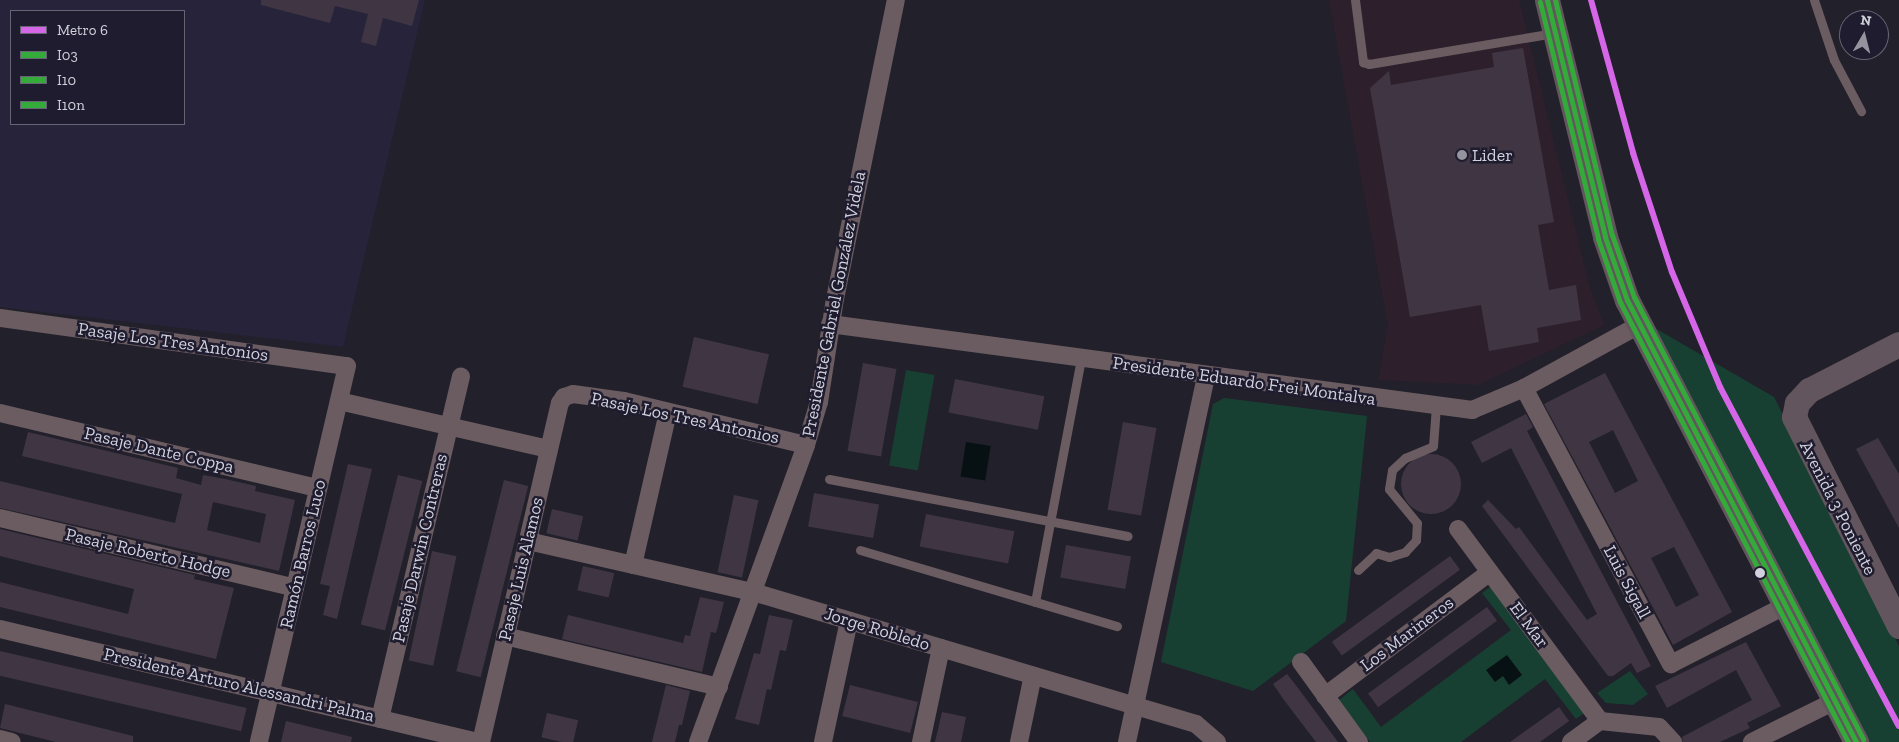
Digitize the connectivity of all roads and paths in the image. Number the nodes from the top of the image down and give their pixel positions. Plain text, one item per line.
1 (896, 0) edge
2 (1355, 0) edge
3 (1547, 0) edge
4 (1814, 0) edge
5 (1555, 33) junction
6 (1861, 112) dead end
7 (0, 318) edge
8 (830, 324) junction
9 (1639, 325) junction
10 (1899, 344) edge
11 (1082, 359) junction
12 (347, 366) joint
13 (461, 376) dead end
14 (1206, 376) junction
15 (1524, 388) junction
16 (564, 396) joint
17 (338, 401) junction
18 (1436, 406) junction
19 (668, 412) junction
20 (0, 413) edge
21 (449, 426) junction
22 (806, 445) junction
23 (549, 449) junction
24 (829, 479) dead end
25 (318, 488) junction
26 (0, 518) edge
27 (1050, 522) junction
28 (1458, 529) dead end
29 (1128, 536) dead end
30 (528, 541) junction
31 (860, 550) dead end
32 (633, 565) junction
33 (1358, 570) dead end
34 (1490, 572) junction
35 (295, 588) junction
36 (753, 592) junction
37 (1035, 602) junction
38 (1785, 606) junction
39 (849, 621) junction
40 (1118, 626) dead end
41 (1899, 626) edge
42 (0, 629) edge
43 (506, 636) junction
44 (941, 648) junction
45 (1301, 662) dead end
46 (1033, 675) junction
47 (719, 687) junction
48 (271, 693) junction
49 (1325, 696) junction
50 (1835, 700) junction
51 (1135, 705) junction
52 (380, 719) junction
53 (1600, 720) junction
54 (0, 739) edge
55 (12, 742) edge
56 (259, 742) edge
57 (479, 742) edge
58 (698, 742) edge
59 (823, 742) edge
60 (921, 742) edge
61 (1019, 742) edge
62 (1127, 742) edge
63 (1218, 742) edge
64 (1359, 742) edge
65 (1571, 742) edge
66 (1674, 742) edge
67 (1752, 742) edge
68 (1856, 742) edge

1 - 8 street, Presidente Gabriel González Videla
2 - 5 lane
3 - 5 main road
4 - 6 lane
5 - 9 main road
7 - 12 street, Pasaje Los Tres Antonios
8 - 11 street, Presidente Eduardo Frei Montalva
8 - 22 street, Presidente Gabriel González Videla
9 - 15 street, Presidente Eduardo Frei Montalva
9 - 38 main road
10 - 41 main road, Avenida 3 Poniente
11 - 14 street, Presidente Eduardo Frei Montalva
11 - 27 lane
12 - 17 street, Ramón Barros Luco
13 - 21 street, Pasaje Darwin Contreras
14 - 18 street, Presidente Eduardo Frei Montalva
14 - 51 street
15 - 18 street, Presidente Eduardo Frei Montalva
15 - 38 street, Luis Sigall
16 - 19 street, Pasaje Los Tres Antonios
16 - 23 street, Pasaje Luis Alamos
17 - 21 street
17 - 25 street, Ramón Barros Luco
18 - 33 lane
19 - 22 street, Pasaje Los Tres Antonios
19 - 32 street
20 - 25 street, Pasaje Dante Coppa
21 - 23 street
21 - 52 street, Pasaje Darwin Contreras
22 - 36 street, Presidente Gabriel González Videla
23 - 30 street, Pasaje Luis Alamos
24 - 27 lane
25 - 35 street, Ramón Barros Luco
26 - 35 street, Pasaje Roberto Hodge
27 - 29 lane
27 - 37 lane
28 - 34 street, El Mar
30 - 32 street, Jorge Robledo
30 - 43 street, Pasaje Luis Alamos
31 - 37 lane
32 - 36 street, Jorge Robledo
34 - 49 street, Los Marineros
34 - 53 street, El Mar
35 - 48 street, Ramón Barros Luco
36 - 39 street, Jorge Robledo
36 - 47 street, Presidente Gabriel González Videla
37 - 40 lane
38 - 50 main road
39 - 44 street, Jorge Robledo
39 - 59 street
42 - 48 street, Presidente Arturo Alessandri Palma
43 - 47 street
43 - 57 street, Pasaje Luis Alamos
44 - 46 street, Jorge Robledo
44 - 60 street
45 - 49 street
46 - 51 street, Jorge Robledo
46 - 61 street
47 - 58 street, Presidente Gabriel González Videla
48 - 52 street, Presidente Arturo Alessandri Palma
48 - 56 street, Ramón Barros Luco
49 - 64 street
50 - 67 street
50 - 68 main road
51 - 62 street
51 - 63 street, Jorge Robledo
52 - 57 street, Presidente Arturo Alessandri Palma
53 - 65 street
53 - 66 street
54 - 55 street

